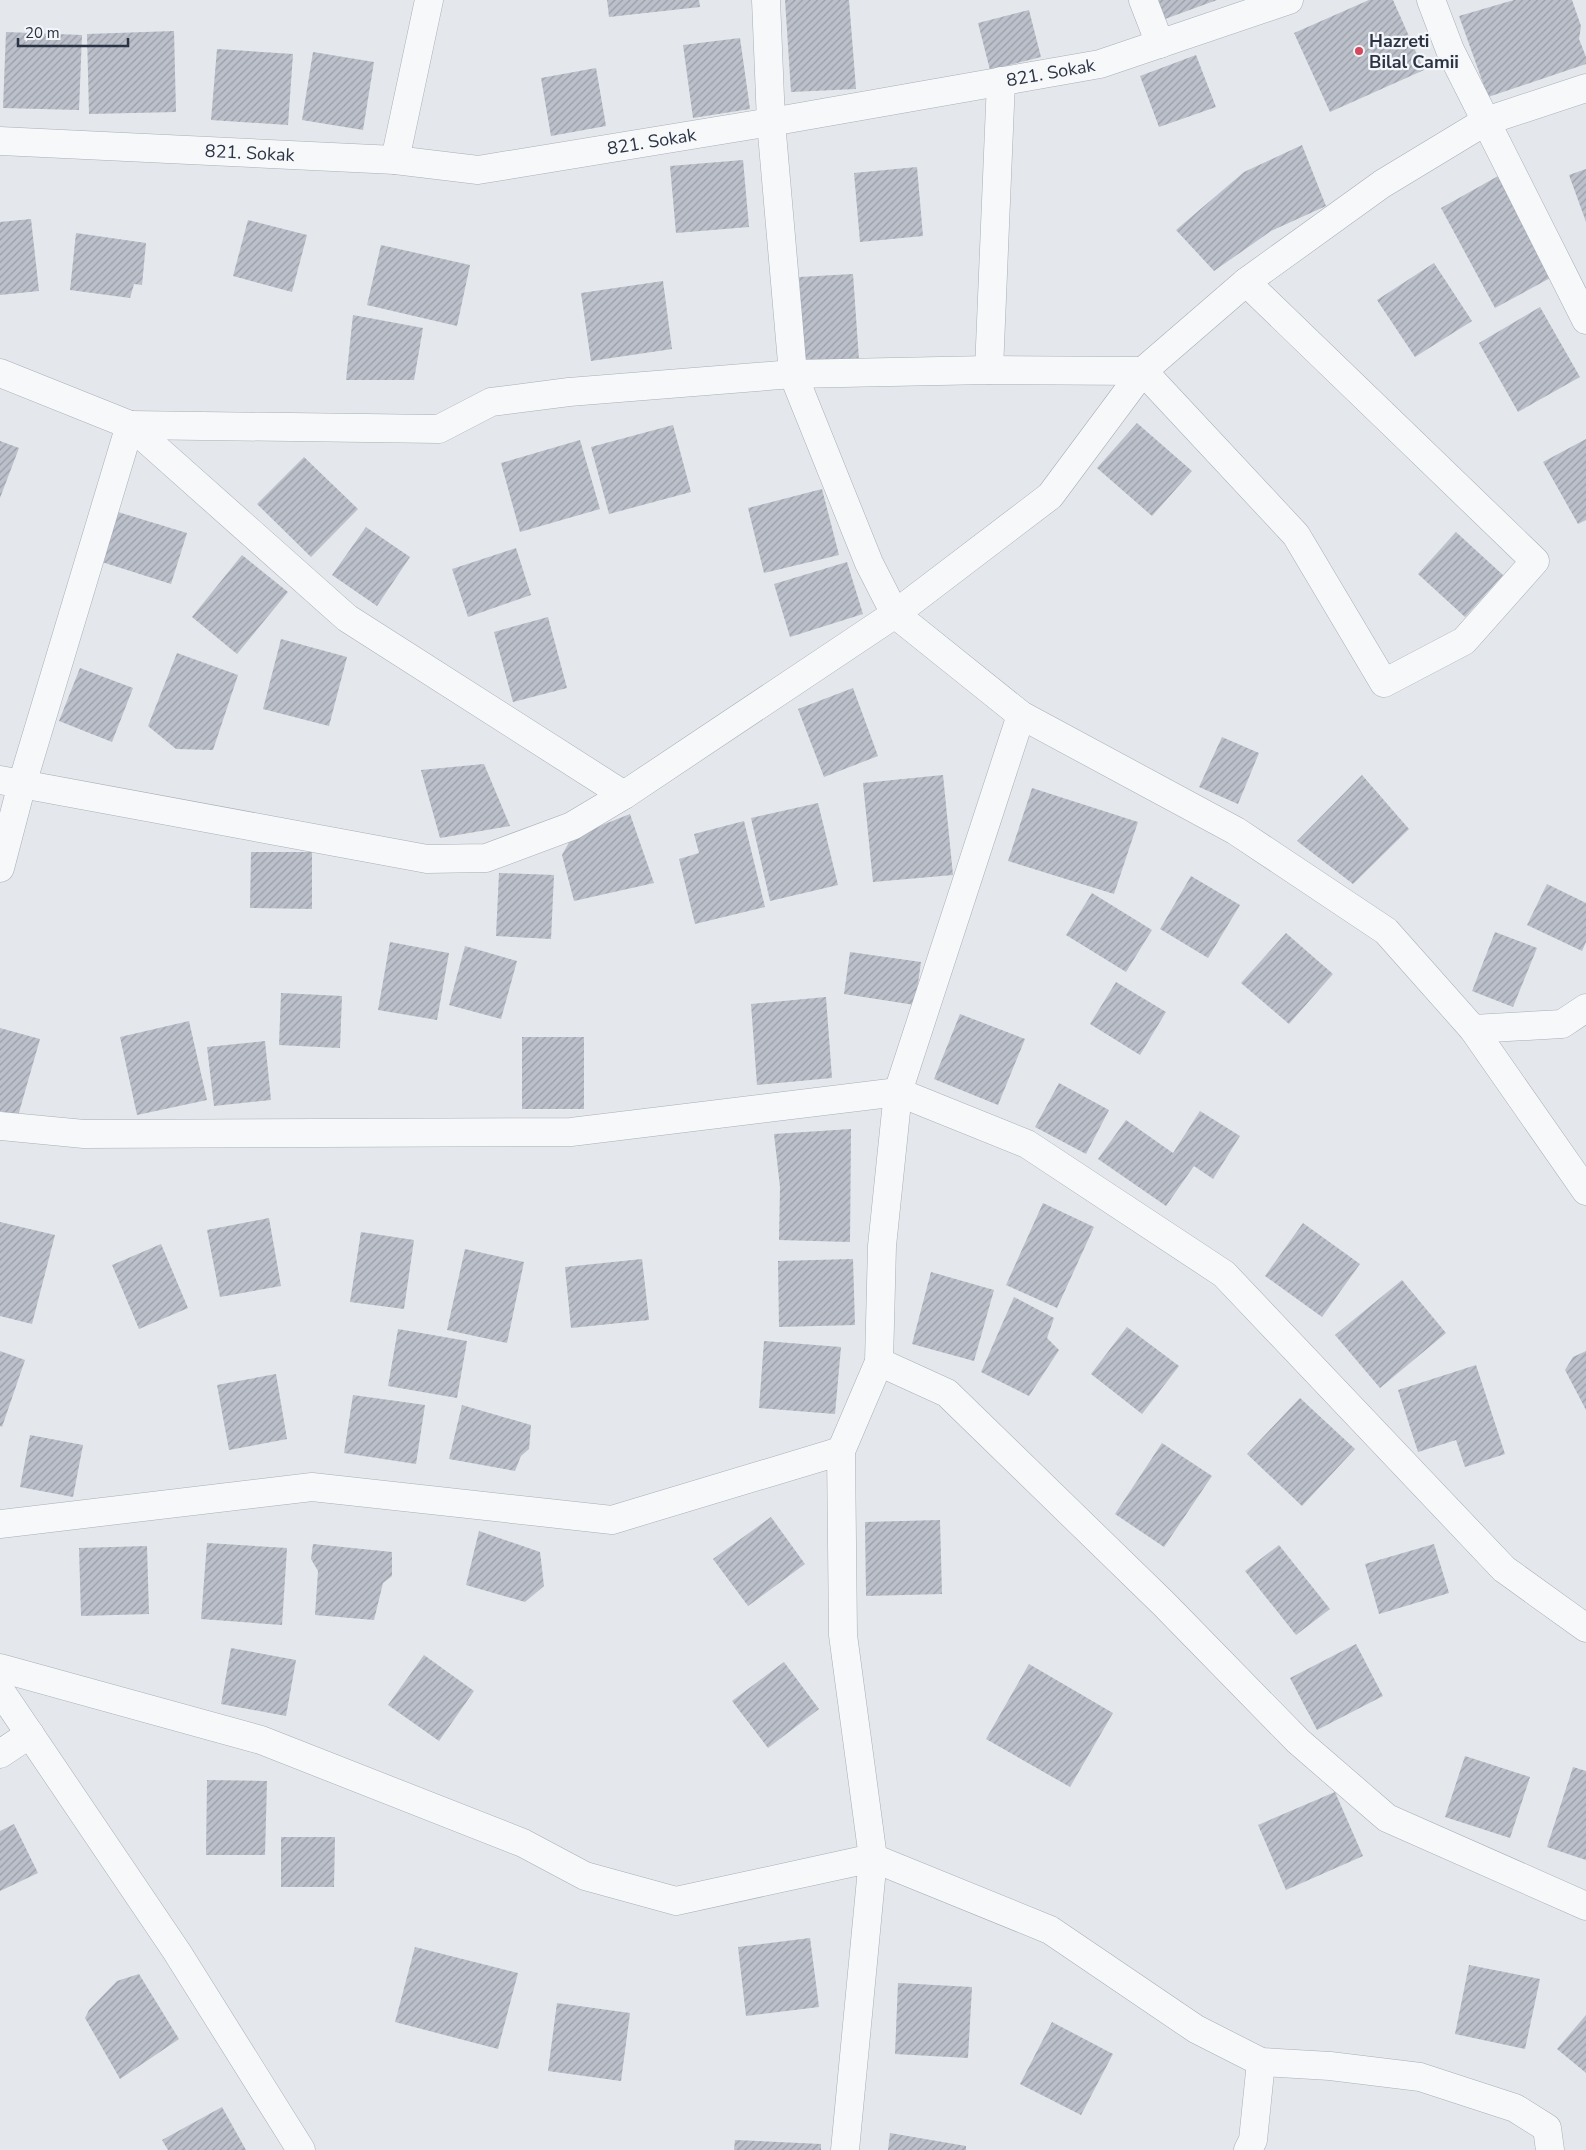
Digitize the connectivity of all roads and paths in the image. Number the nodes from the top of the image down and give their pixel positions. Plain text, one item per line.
1 (429, 0) edge
2 (766, 0) edge
3 (1143, 0) edge
4 (1289, 0) edge
5 (1431, 0) edge
6 (1160, 44) junction
7 (1001, 81) junction
8 (1586, 88) edge
9 (1486, 121) junction
10 (771, 122) junction
11 (0, 141) edge
12 (395, 160) junction
13 (1246, 282) junction
14 (1586, 320) edge
15 (989, 370) junction
16 (1142, 370) junction
17 (0, 373) edge
18 (793, 374) junction
19 (130, 425) junction
20 (895, 614) junction
21 (1021, 715) junction
22 (11, 782) edge
23 (624, 795) junction
24 (0, 868) edge
25 (1586, 1008) edge
26 (1473, 1029) junction
27 (898, 1092) junction
28 (0, 1126) edge
29 (1586, 1191) edge
30 (878, 1362) junction
31 (841, 1450) junction
32 (0, 1524) edge
33 (1586, 1628) edge
34 (0, 1668) edge
35 (0, 1690) edge
36 (30, 1734) junction
37 (0, 1754) edge
38 (873, 1858) junction
39 (1586, 1906) edge
40 (1261, 2062) junction
41 (301, 2150) edge
42 (846, 2150) edge
43 (1248, 2150) edge
44 (1550, 2150) edge

1 - 12 street
2 - 10 street
3 - 6 street
4 - 6 street, 821. Sokak
5 - 9 street
6 - 7 street, 821. Sokak
7 - 10 street, 821. Sokak
7 - 15 street
8 - 9 street
9 - 13 street
9 - 14 street
10 - 12 street, 821. Sokak
10 - 18 street
11 - 12 street, 821. Sokak
13 - 16 street
13 - 16 street
15 - 16 street
15 - 18 street
16 - 20 street
17 - 19 street
18 - 19 street
18 - 20 street
19 - 22 street
19 - 23 street
20 - 21 street
20 - 23 street
21 - 26 street
21 - 27 street
22 - 23 street
22 - 24 street
25 - 26 street
26 - 29 street
27 - 28 street
27 - 30 street
27 - 33 street
30 - 31 street
30 - 39 street
31 - 32 street
31 - 38 street
34 - 38 street
35 - 36 street
36 - 37 street
36 - 41 street
38 - 40 street
38 - 42 street
40 - 43 street
40 - 44 street

